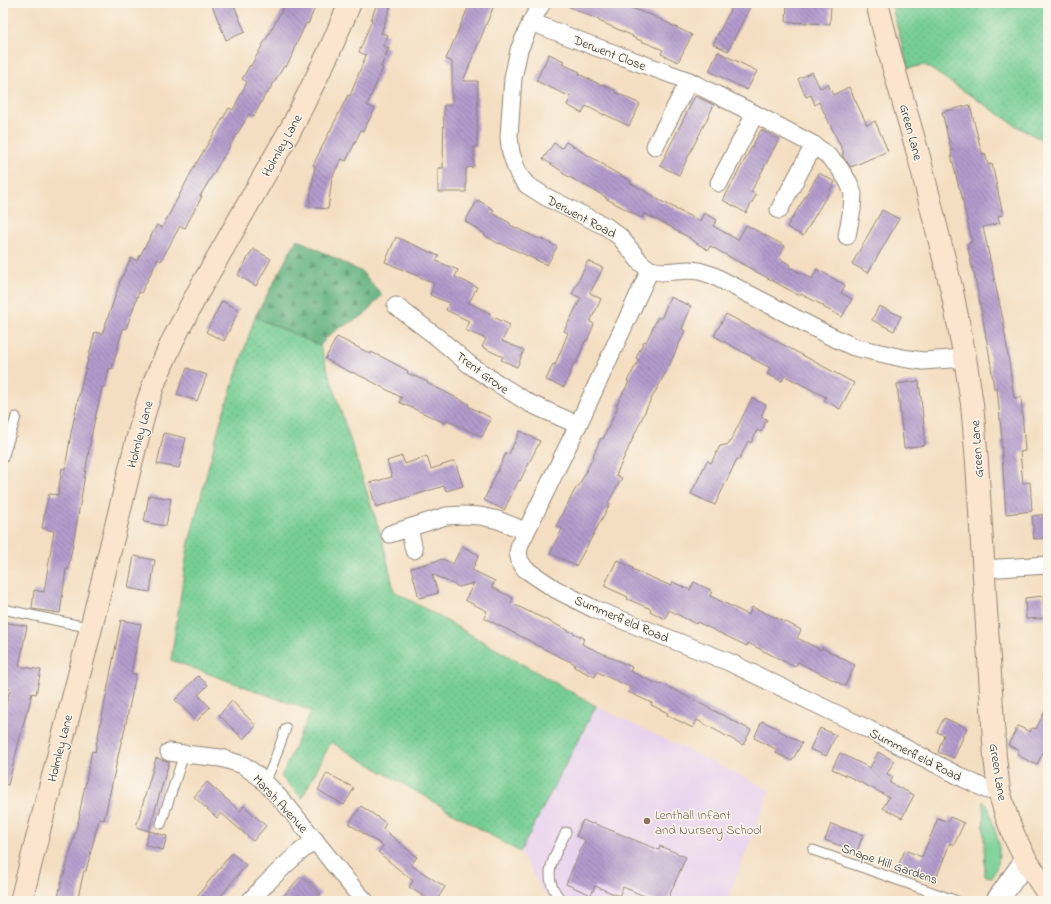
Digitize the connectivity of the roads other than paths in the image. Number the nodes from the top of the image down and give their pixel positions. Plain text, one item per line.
1 (542, 3) edge
2 (877, 3) edge
3 (347, 4) edge
4 (531, 22) junction
5 (689, 81) junction
6 (755, 114) junction
7 (814, 145) junction
8 (655, 146) dead end
9 (719, 183) dead end
10 (779, 210) dead end
11 (847, 236) dead end
12 (650, 270) junction
13 (396, 306) dead end
14 (965, 358) junction
15 (16, 417) dead end
16 (578, 425) junction
17 (3, 458) edge
18 (409, 528) junction
19 (525, 531) junction
20 (390, 534) dead end
21 (414, 550) dead end
22 (1048, 565) edge
23 (983, 569) junction
24 (3, 609) edge
25 (91, 628) junction
26 (286, 728) dead end
27 (176, 753) joint
28 (265, 782) junction
29 (999, 791) junction
30 (161, 824) dead end
31 (566, 832) dead end
32 (315, 840) junction
33 (813, 850) dead end
34 (1026, 860) junction
35 (1048, 894) edge
36 (21, 901) edge
37 (250, 901) edge
38 (365, 901) edge
39 (562, 901) edge
40 (957, 901) edge
41 (997, 901) edge

1 - 4 street, Derwent Road
2 - 14 main road, Green Lane
3 - 25 main road, Holmley Lane
4 - 5 street, Derwent Close
4 - 12 street, Derwent Road
5 - 6 street, Derwent Close
5 - 8 street
6 - 7 street, Derwent Close
6 - 9 street
7 - 10 street
7 - 11 street, Derwent Close
12 - 14 street
12 - 16 street, Summerfield Road
13 - 16 street, Trent Grove
14 - 23 main road, Green Lane
15 - 17 lane
16 - 19 street, Summerfield Road
18 - 19 street
18 - 20 street
18 - 21 street
19 - 29 street, Summerfield Road
22 - 23 street
23 - 29 main road, Green Lane
24 - 25 lane
25 - 36 main road, Holmley Lane
26 - 28 lane
27 - 28 street, Marsh Avenue
27 - 30 lane
28 - 32 street, Marsh Avenue
29 - 34 main road, Green Lane
31 - 39 lane
32 - 37 street
32 - 38 street, Marsh Avenue
33 - 40 lane, Snape Hill Gardens
34 - 35 main road, Green Lane
34 - 41 street

